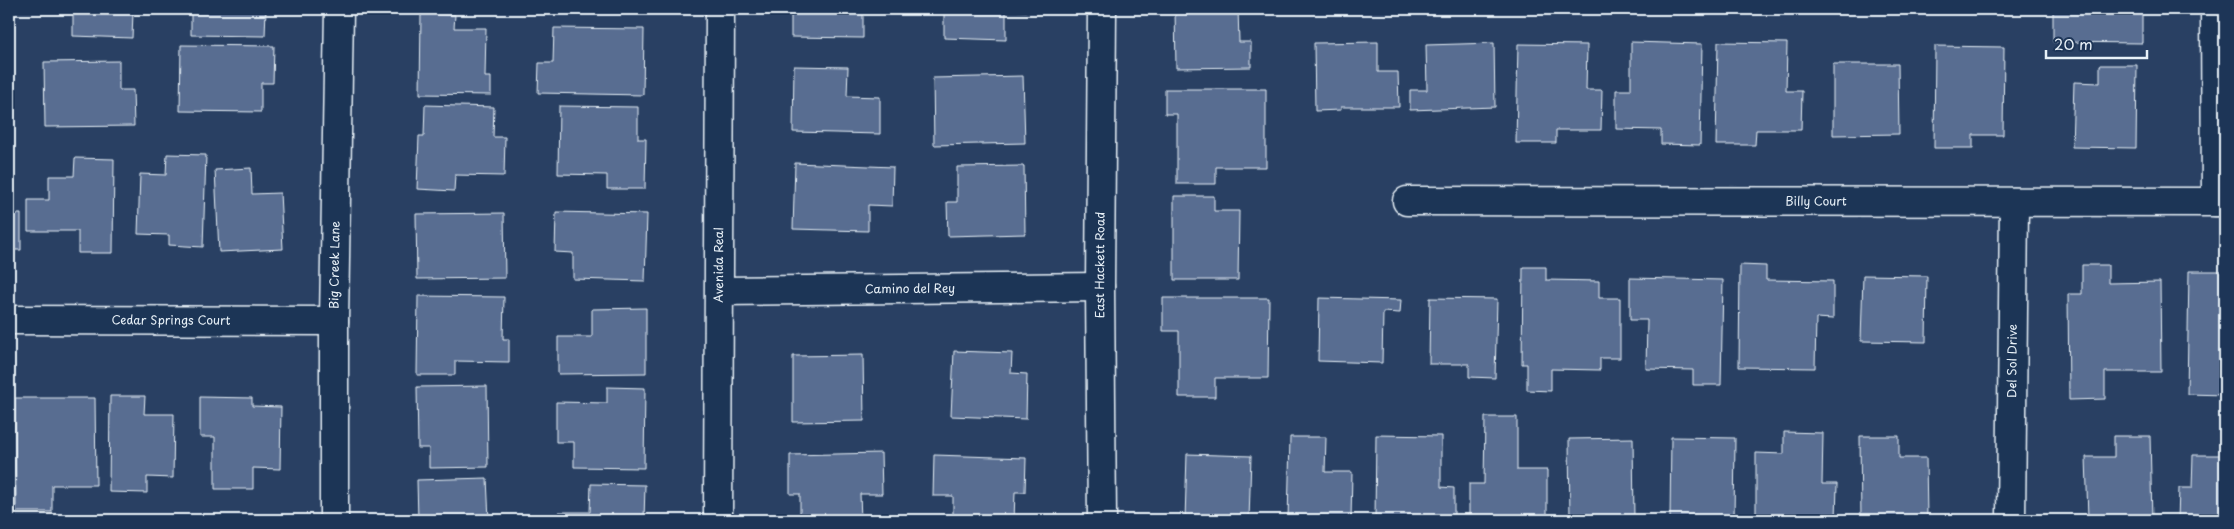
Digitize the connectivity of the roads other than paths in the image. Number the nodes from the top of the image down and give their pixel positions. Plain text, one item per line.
1 (339, 9) edge
2 (720, 9) edge
3 (1102, 9) edge
4 (2215, 9) edge
5 (1407, 201) dead end
6 (2014, 202) junction
7 (2220, 202) edge
8 (1100, 287) junction
9 (720, 291) junction
10 (9, 320) edge
11 (334, 321) junction
12 (334, 520) edge
13 (718, 520) edge
14 (1102, 520) edge
15 (2011, 520) edge

1 - 11 street, Big Creek Lane
2 - 9 street, Avenida Real
3 - 8 street, East Hackett Road
4 - 7 street
5 - 6 street, Billy Court
6 - 7 street, Billy Court
6 - 15 street, Del Sol Drive
8 - 9 street, Camino del Rey
8 - 14 street, East Hackett Road
9 - 13 street, Avenida Real
10 - 11 street, Cedar Springs Court
11 - 12 street, Big Creek Lane

